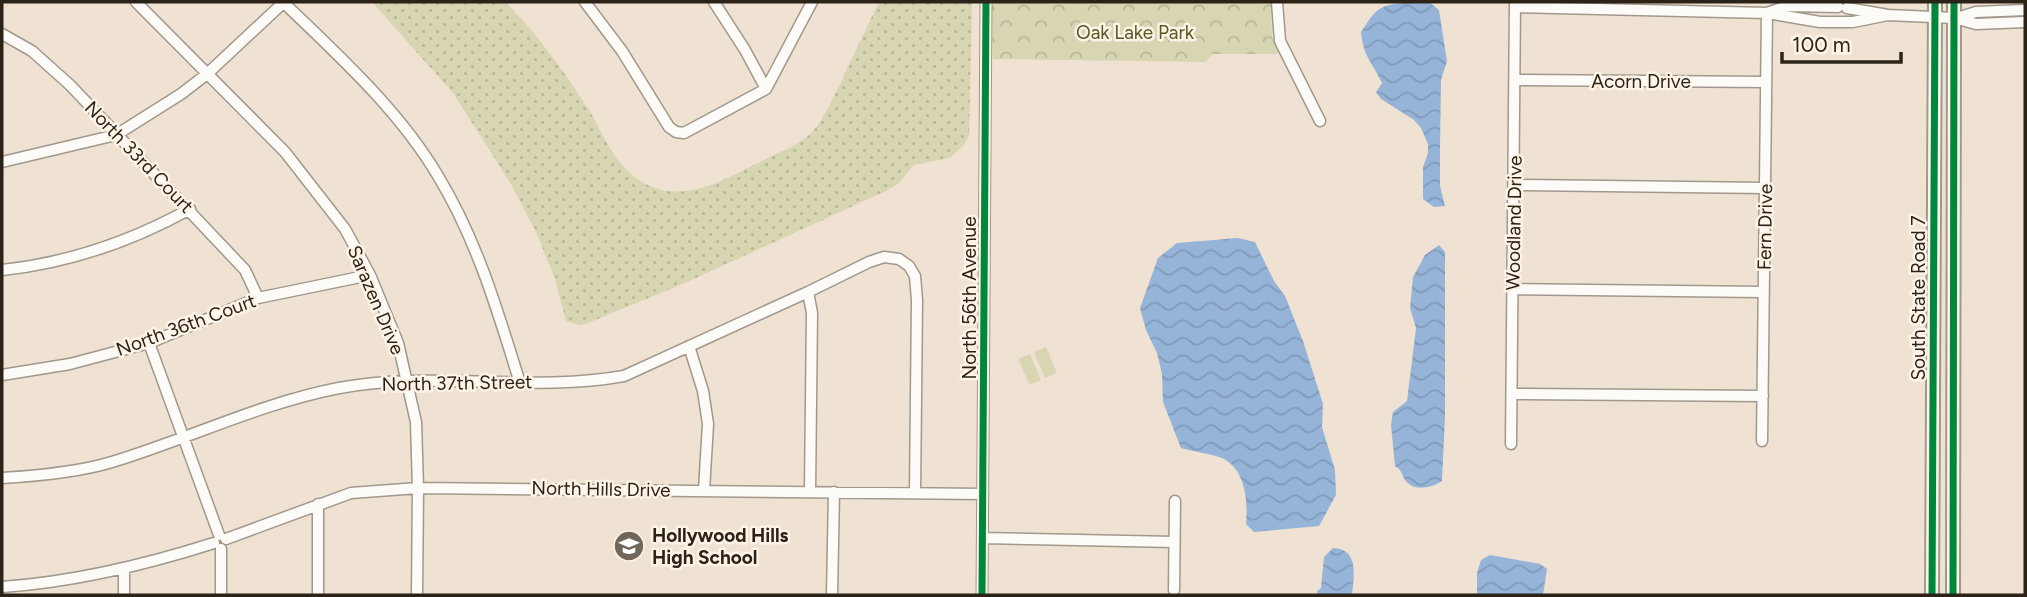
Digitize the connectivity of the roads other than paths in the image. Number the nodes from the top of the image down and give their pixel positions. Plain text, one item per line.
1 (136, 2) edge
2 (284, 2) edge
3 (585, 2) edge
4 (715, 2) edge
5 (812, 2) edge
6 (986, 2) edge
7 (1277, 2) edge
8 (1935, 2) edge
9 (1954, 2) edge
10 (1515, 5) edge
11 (1648, 6) edge
12 (1838, 7) junction
13 (2025, 10) edge
14 (1767, 13) junction
15 (1888, 15) junction
16 (1954, 18) junction
17 (1936, 19) junction
18 (1828, 22) junction
19 (2025, 22) edge
20 (2, 34) edge
21 (207, 74) junction
22 (1515, 80) junction
23 (1766, 82) junction
24 (766, 89) junction
25 (1320, 121) dead end
26 (116, 135) junction
27 (2, 162) edge
28 (1515, 185) junction
29 (1765, 188) junction
30 (190, 209) junction
31 (1934, 253) junction
32 (2, 270) edge
33 (370, 275) junction
34 (1952, 275) junction
35 (1513, 289) junction
36 (808, 292) junction
37 (1763, 292) junction
38 (258, 298) junction
39 (149, 343) junction
40 (688, 346) junction
41 (2, 375) edge
42 (408, 381) junction
43 (520, 383) junction
44 (1512, 394) junction
45 (1763, 396) junction
46 (1933, 438) junction
47 (183, 439) junction
48 (1762, 441) dead end
49 (1511, 444) dead end
50 (1952, 453) junction
51 (2, 478) edge
52 (418, 488) junction
53 (704, 490) junction
54 (810, 491) junction
55 (834, 492) junction
56 (915, 493) junction
57 (983, 494) junction
58 (1175, 501) dead end
59 (318, 504) junction
60 (983, 538) junction
61 (220, 541) junction
62 (1174, 542) junction
63 (124, 569) junction
64 (2, 587) edge
65 (1174, 590) dead end
66 (25, 591) edge
67 (124, 595) edge
68 (221, 595) edge
69 (318, 595) edge
70 (417, 595) edge
71 (832, 595) edge
72 (982, 595) edge
73 (1932, 595) edge
74 (1953, 595) edge

1 - 21 street, Sarazen Drive
2 - 21 street
2 - 43 street
3 - 24 street
4 - 24 street
5 - 24 street
6 - 57 street, North 56th Avenue
7 - 25 street
8 - 17 main road, South State Road 7
9 - 16 main road, South State Road 7
10 - 11 street
10 - 22 street, Woodland Drive
11 - 14 street
12 - 14 street
12 - 15 street
12 - 18 street
13 - 16 street
14 - 18 street
14 - 23 street, Fern Drive
15 - 17 street
15 - 18 street
16 - 17 street
16 - 19 street
16 - 34 main road, South State Road 7
17 - 31 main road, South State Road 7
20 - 26 street, North 33rd Court
21 - 26 street
21 - 33 street, Sarazen Drive
22 - 23 street, Acorn Drive
22 - 28 street, Woodland Drive
23 - 29 street, Fern Drive
26 - 27 street
26 - 30 street, North 33rd Court
28 - 29 street
28 - 35 street, Woodland Drive
29 - 37 street, Fern Drive
30 - 32 street
30 - 38 street, North 33rd Court
31 - 34 main road
31 - 46 main road, South State Road 7
33 - 38 street, North 36th Court
33 - 42 street, Sarazen Drive
34 - 50 main road, South State Road 7
35 - 37 street
35 - 44 street, Woodland Drive
36 - 40 street, North 37th Street
36 - 54 street
36 - 56 street, North 37th Street
37 - 45 street, Fern Drive
38 - 39 street, North 36th Court
39 - 41 street, North 36th Court
39 - 47 street
40 - 43 street, North 37th Street
40 - 53 street
42 - 43 street, North 37th Street
42 - 47 street, North 37th Street
42 - 52 street, Sarazen Drive
44 - 45 street
44 - 49 street, Woodland Drive
45 - 48 street, Fern Drive
46 - 50 main road
46 - 73 main road, South State Road 7
47 - 51 street, North 37th Street
47 - 61 street
50 - 74 main road, South State Road 7
52 - 53 street, North Hills Drive
52 - 59 street, North Hills Drive
52 - 70 street, Sarazen Drive
53 - 54 street, North Hills Drive
54 - 55 street, North Hills Drive
55 - 56 street, North Hills Drive
55 - 71 street
56 - 57 street, North Hills Drive
57 - 60 street, North 56th Avenue
58 - 62 street
59 - 61 street, North Hills Drive
59 - 69 street
60 - 62 street
60 - 72 street, North 56th Avenue
61 - 63 street, North Hills Drive
61 - 68 street
62 - 65 street
63 - 66 street, North Hills Drive
63 - 67 street
64 - 66 street, North Hills Drive

